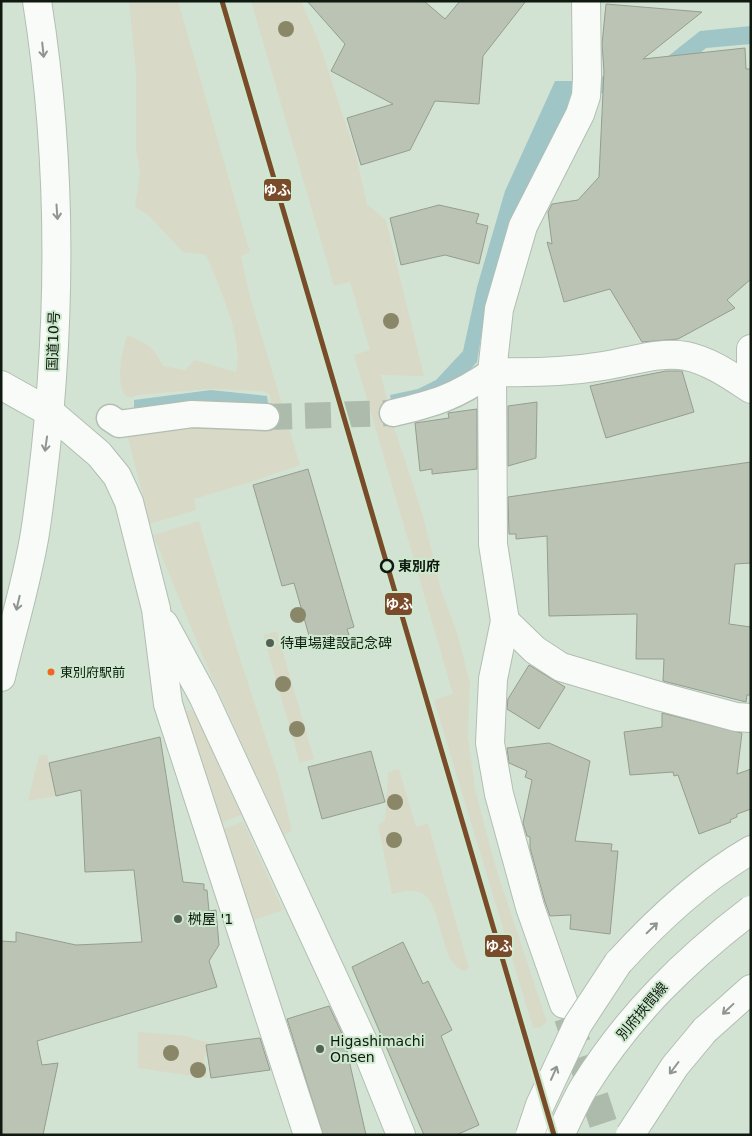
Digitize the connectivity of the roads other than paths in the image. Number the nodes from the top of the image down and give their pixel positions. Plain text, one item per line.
1 (37, 1) edge
2 (586, 1) edge
3 (751, 349) edge
4 (492, 372) junction
5 (751, 382) edge
6 (1, 385) edge
7 (751, 389) edge
8 (51, 413) junction
9 (393, 413) tunnel mouth
10 (266, 417) tunnel mouth
11 (110, 418) dead end
12 (156, 609) junction
13 (505, 621) junction
14 (1, 677) edge
15 (751, 718) edge
16 (751, 850) edge
17 (751, 910) edge
18 (751, 989) edge
19 (564, 1004) tunnel mouth
20 (308, 1135) edge
21 (401, 1135) edge
22 (530, 1135) edge
23 (560, 1135) edge
24 (630, 1135) edge

1 -> 8 main road, 国道10号
2 - 4 main road
3 - 5 main road
4 - 7 main road
4 - 9 street
4 - 13 main road
6 - 8 main road
8 - 12 main road
8 -> 14 main road, 国道10号
10 - 11 street
12 - 20 main road
12 - 21 main road
13 - 15 main road
13 - 19 main road
22 -> 16 main road, bridge
17 - 23 main road, 別府挾間線, bridge
18 -> 24 main road, bridge

